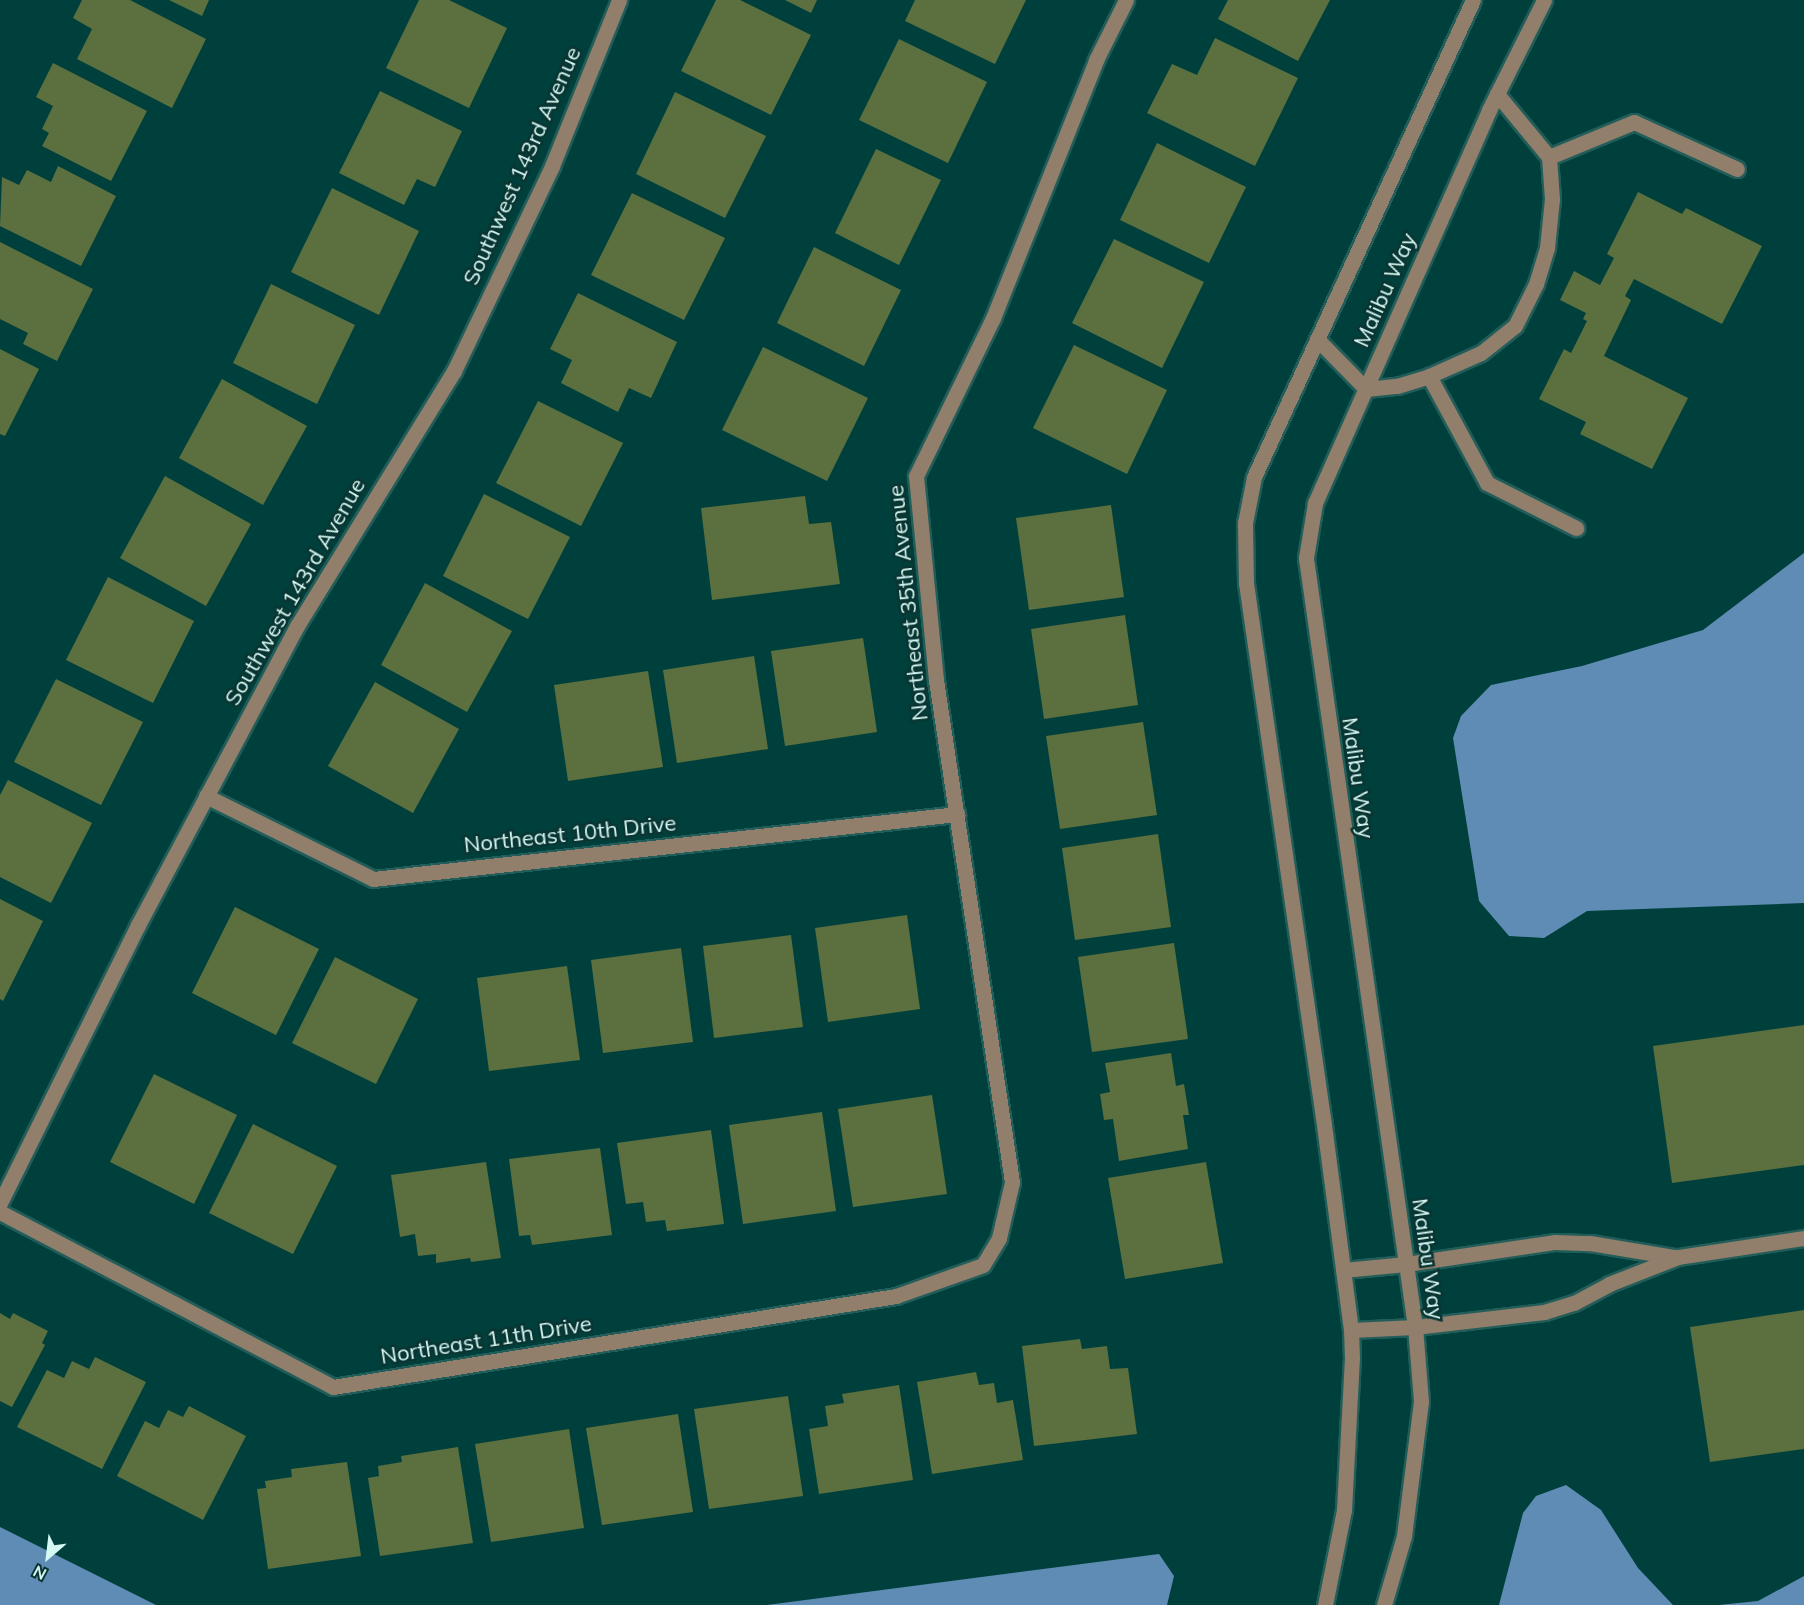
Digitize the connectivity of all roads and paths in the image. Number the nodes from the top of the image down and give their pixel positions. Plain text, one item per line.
1 (619, 0) edge
2 (1126, 0) edge
3 (1473, 0) edge
4 (1544, 0) edge
5 (1497, 94) junction
6 (1549, 157) junction
7 (1737, 169) dead end
8 (1317, 339) junction
9 (1429, 376) junction
10 (1366, 389) junction
11 (1576, 528) dead end
12 (206, 796) junction
13 (957, 814) junction
14 (0, 1203) edge
15 (0, 1212) edge
16 (999, 1238) joint
17 (1804, 1238) edge
18 (1678, 1257) junction
19 (1406, 1264) junction
20 (1343, 1270) junction
21 (1415, 1327) junction
22 (1351, 1330) junction
23 (1325, 1605) edge
24 (1384, 1605) edge

1 - 12 street, Southwest 143rd Avenue
2 - 13 street, Northeast 35th Avenue
3 - 8 street, Malibu Way
4 - 5 street, Malibu Way
5 - 6 street
5 - 10 street, Malibu Way
6 - 7 street
6 - 9 street
8 - 10 street
8 - 20 street, Malibu Way
9 - 10 street
9 - 11 street
10 - 19 street, Malibu Way
12 - 13 street, Northeast 10th Drive
12 - 14 street, Southwest 143rd Avenue
13 - 16 street, Northeast 35th Avenue
15 - 16 street, Northeast 11th Drive
17 - 18 street
18 - 19 street
18 - 21 street
19 - 20 street
19 - 21 street, Malibu Way
20 - 22 street, Malibu Way
21 - 22 street
21 - 24 street, Malibu Way
22 - 23 street, Malibu Way

